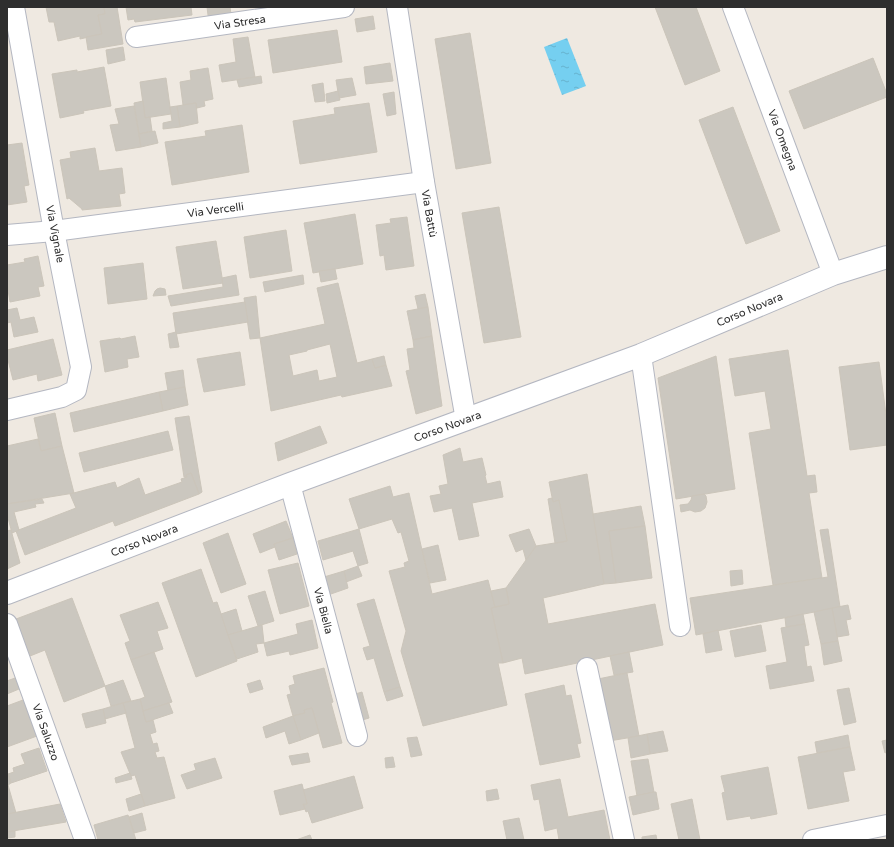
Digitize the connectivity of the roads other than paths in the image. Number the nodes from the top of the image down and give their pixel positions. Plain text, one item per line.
1 (14, 7) edge
2 (344, 7) edge
3 (397, 7) edge
4 (733, 7) edge
5 (136, 37) dead end
6 (424, 182) junction
7 (54, 231) junction
8 (7, 235) edge
9 (887, 257) edge
10 (832, 274) junction
11 (641, 355) junction
12 (7, 410) edge
13 (466, 420) junction
14 (290, 484) junction
15 (7, 593) edge
16 (7, 624) edge
17 (680, 626) dead end
18 (587, 668) dead end
19 (357, 736) dead end
20 (887, 825) edge
21 (85, 840) edge
22 (624, 840) edge
23 (813, 840) edge

1 - 7 street, Via Vignale
2 - 5 street, Via Stresa
3 - 6 street, Via Battù
4 - 10 street, Via Omegna
6 - 7 street, Via Vercelli
6 - 13 street, Via Battù
7 - 8 street, Via Vercelli
7 - 12 street, Via Vignale
9 - 10 main road, Corso Novara
10 - 11 main road, Corso Novara
11 - 13 main road, Corso Novara
11 - 17 street
13 - 14 main road, Corso Novara
14 - 15 main road, Corso Novara
14 - 19 street, Via Biella
16 - 21 street, Via Saluzzo
18 - 22 street
20 - 23 street

